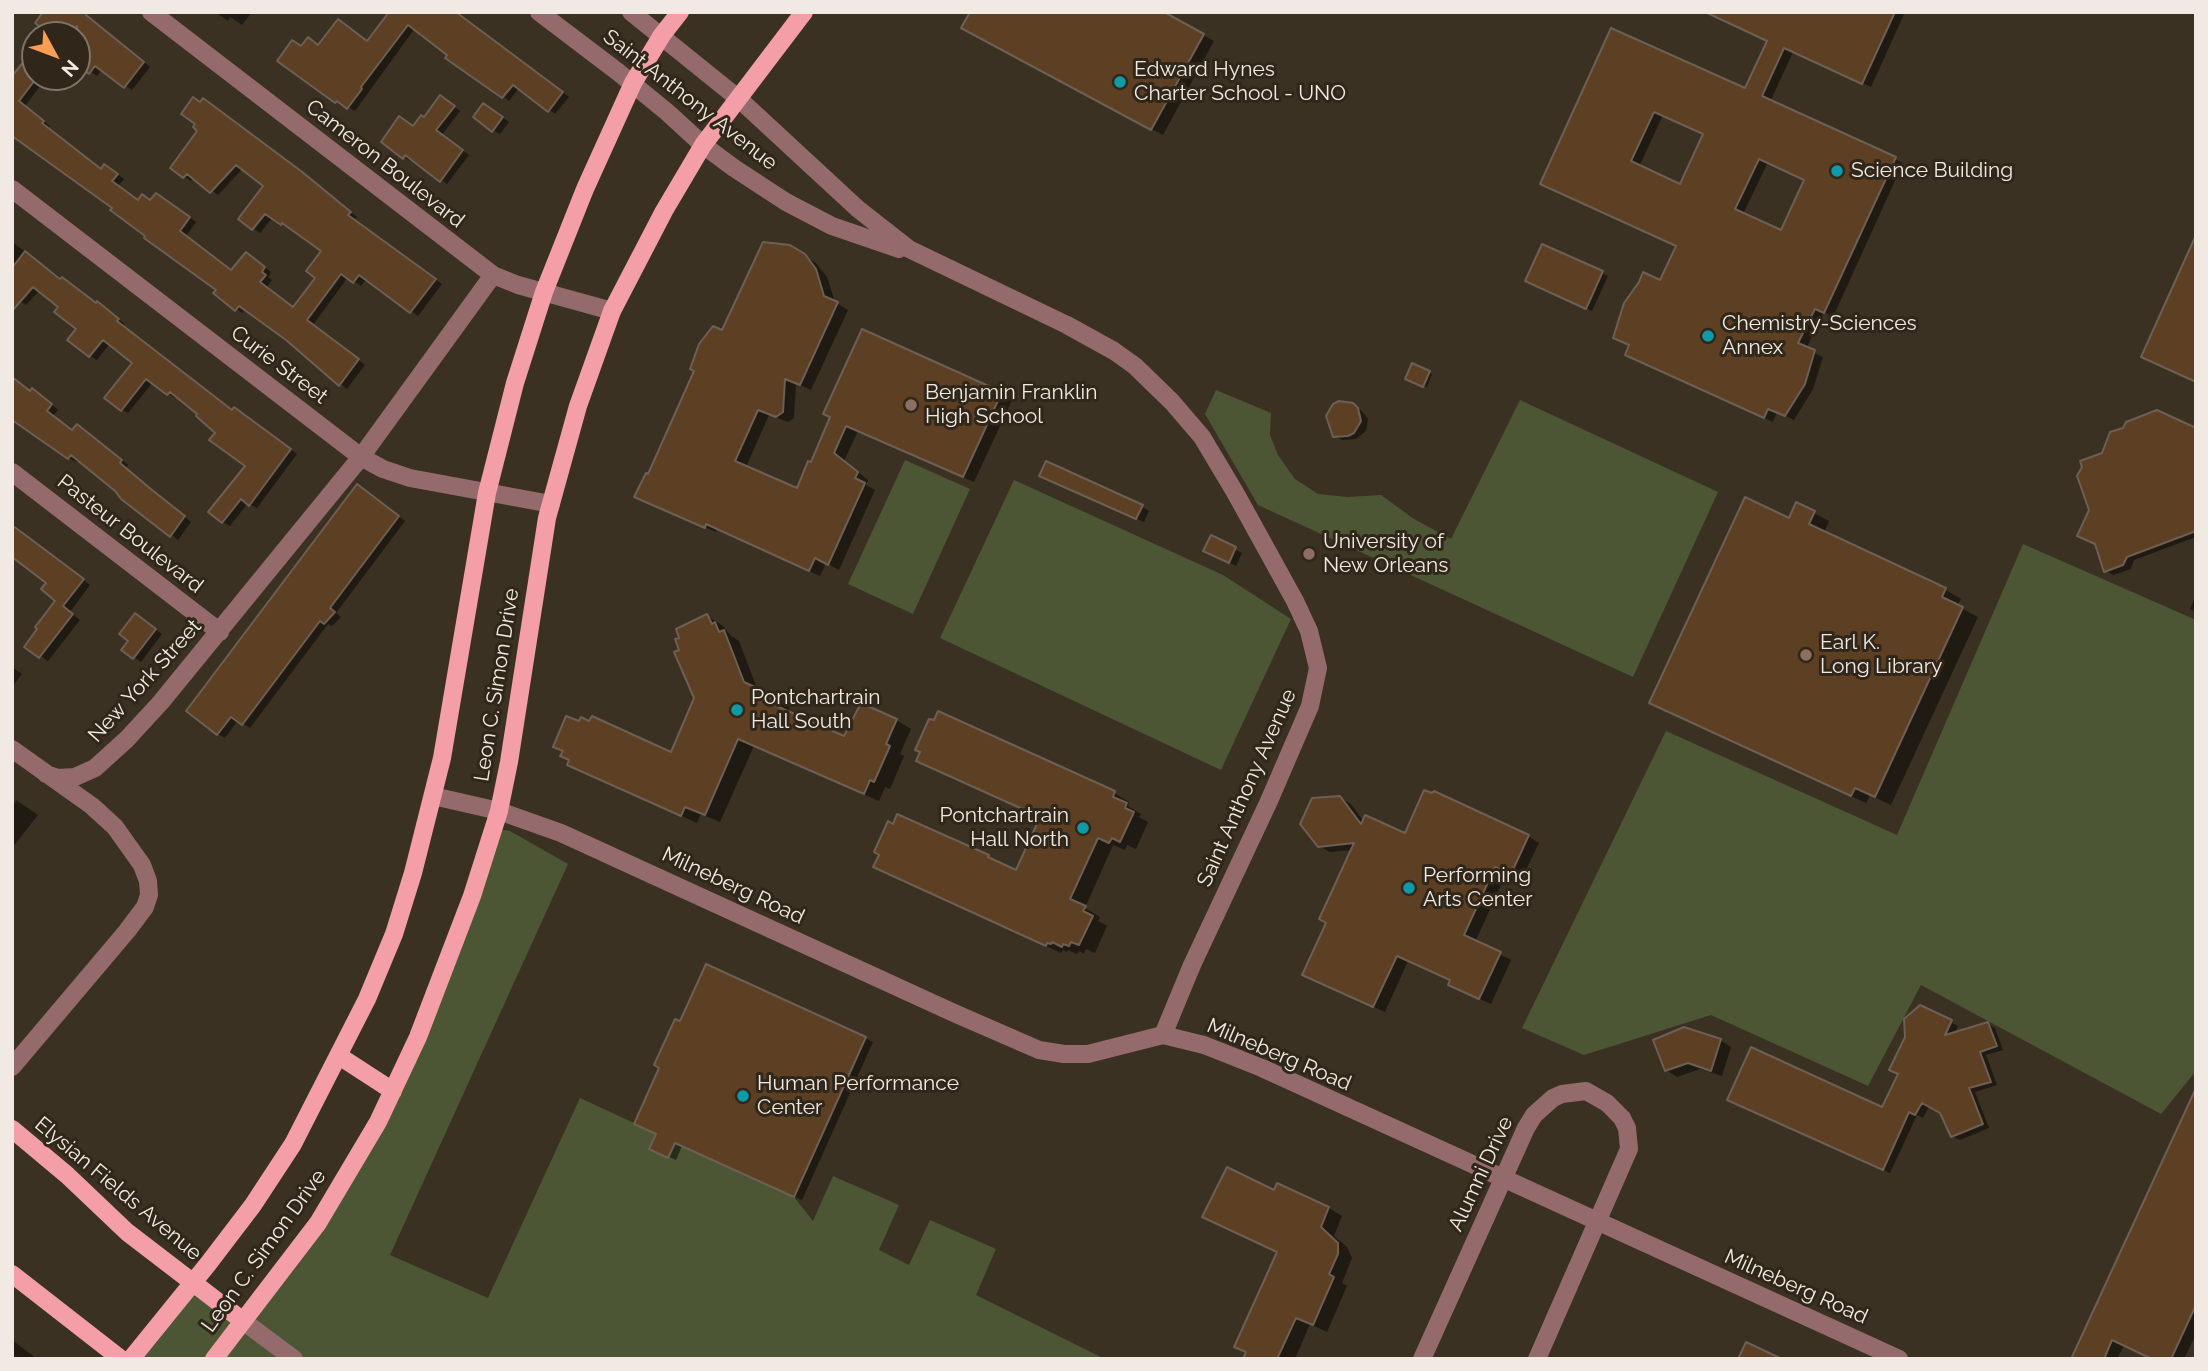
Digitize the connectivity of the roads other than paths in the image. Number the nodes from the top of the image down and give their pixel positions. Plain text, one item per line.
1 (151, 12) edge
2 (540, 12) edge
3 (631, 12) edge
4 (680, 12) edge
5 (804, 12) edge
6 (662, 36) junction
7 (632, 83) junction
8 (739, 99) junction
9 (703, 145) junction
10 (12, 189) edge
11 (935, 262) junction
12 (492, 275) junction
13 (544, 292) junction
14 (612, 312) junction
15 (361, 457) junction
16 (12, 472) edge
17 (487, 493) junction
18 (551, 503) junction
19 (220, 632) junction
20 (12, 749) edge
21 (46, 774) junction
22 (433, 796) junction
23 (499, 811) junction
24 (1163, 1035) junction
25 (339, 1056) junction
26 (12, 1067) edge
27 (393, 1091) junction
28 (12, 1129) edge
29 (1502, 1179) junction
30 (1597, 1222) junction
31 (12, 1274) edge
32 (193, 1282) junction
33 (243, 1321) junction
34 (121, 1359) edge
35 (131, 1359) edge
36 (214, 1359) edge
37 (294, 1359) edge
38 (1422, 1359) edge
39 (1537, 1359) edge
40 (1899, 1359) edge

1 - 12 street, Cameron Boulevard
2 - 7 street, Saint Anthony Avenue
3 - 6 street, Saint Anthony Avenue
4 - 6 main road, Leon C. Simon Drive
5 - 8 main road, Leon C. Simon Drive
6 - 7 main road, Leon C. Simon Drive
6 - 8 street, Saint Anthony Avenue
7 - 9 street, Saint Anthony Avenue
7 - 13 main road, Leon C. Simon Drive
8 - 9 main road, Leon C. Simon Drive
8 - 11 street, Saint Anthony Avenue
9 - 11 street, Saint Anthony Avenue
9 - 14 main road, Leon C. Simon Drive
10 - 15 street, Curie Street
11 - 24 street, Saint Anthony Avenue
12 - 13 street, Cameron Boulevard
12 - 15 street, New York Street
13 - 14 street, Cameron Boulevard
13 - 17 main road, Leon C. Simon Drive
14 - 18 main road, Leon C. Simon Drive
15 - 17 street, Curie Street
15 - 19 street, New York Street
16 - 19 street, Pasteur Boulevard
17 - 18 street, Curie Street
17 - 22 main road, Leon C. Simon Drive
18 - 23 main road, Leon C. Simon Drive
19 - 21 street, New York Street
20 - 21 street
21 - 26 street
22 - 23 street, Milneberg Road
22 - 25 main road, Leon C. Simon Drive
23 - 24 street, Milneberg Road
23 - 27 main road, Leon C. Simon Drive
24 - 29 street, Milneberg Road
25 - 27 main road
25 - 32 main road, Leon C. Simon Drive
27 - 33 main road, Leon C. Simon Drive
28 - 32 main road, Elysian Fields Avenue
29 - 30 street, Milneberg Road
29 - 30 street, Alumni Drive
29 - 38 street, Alumni Drive
30 - 39 street, Alumni Drive
30 - 40 street, Milneberg Road
31 - 34 main road
32 - 33 main road, Elysian Fields Avenue
32 - 35 main road, Leon C. Simon Drive
33 - 36 main road, Leon C. Simon Drive
33 - 37 street, Elysian Fields Avenue

